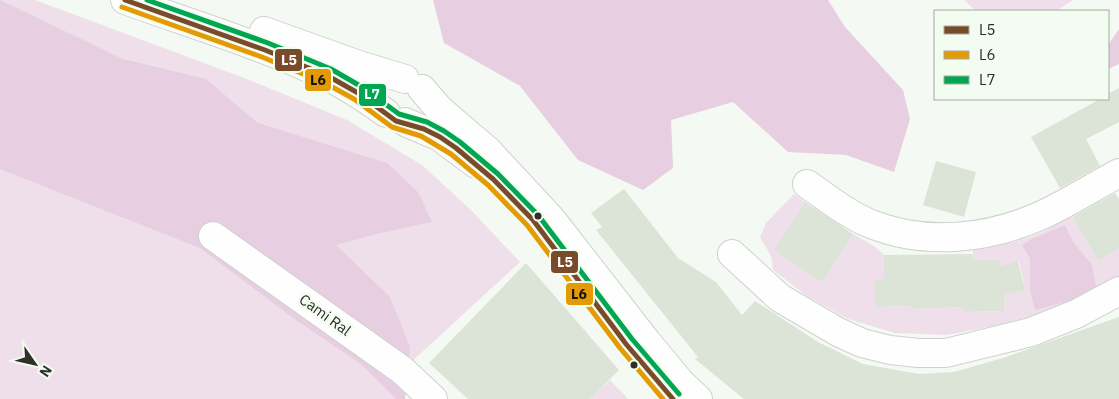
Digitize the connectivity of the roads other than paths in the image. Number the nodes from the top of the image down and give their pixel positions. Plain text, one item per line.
1 (125, 0) edge
2 (178, 0) edge
3 (414, 84) junction
4 (396, 118) junction
5 (1119, 173) edge
6 (807, 184) dead end
7 (213, 236) dead end
8 (732, 254) dead end
9 (1119, 291) edge
10 (433, 399) edge
11 (673, 399) edge
12 (698, 399) edge

1 - 4 main road
2 - 3 main road
3 - 4 main road
3 - 4 main road
3 - 12 main road
4 - 11 main road
5 - 6 main road
7 - 10 main road, Cami Ral
8 - 9 main road

